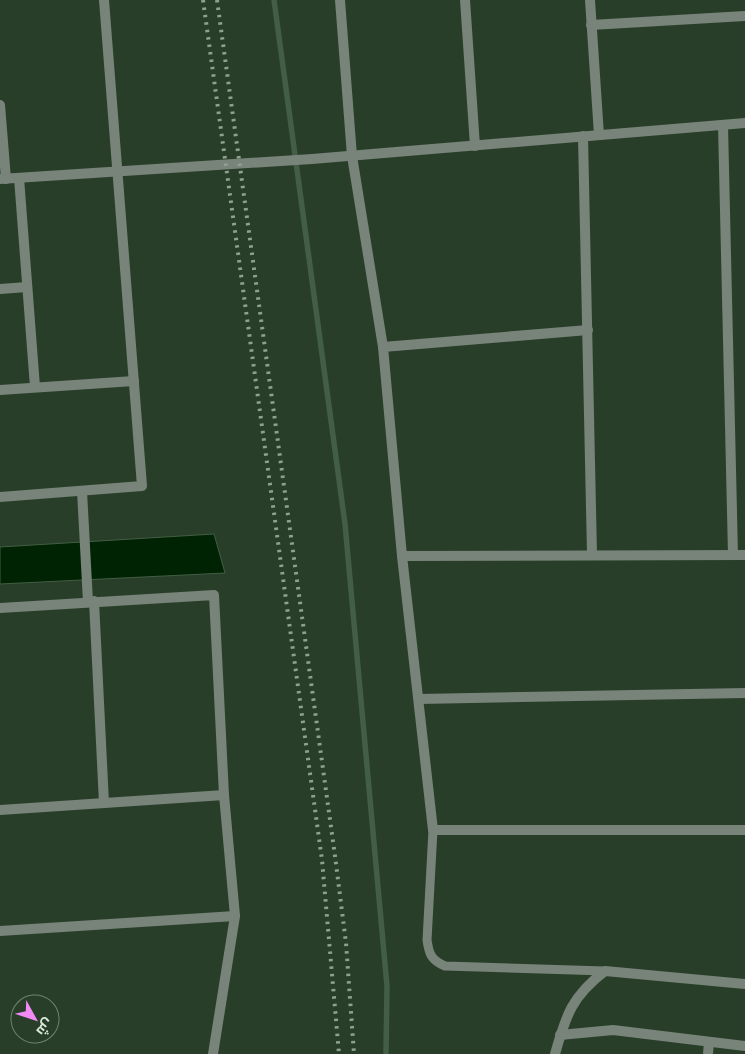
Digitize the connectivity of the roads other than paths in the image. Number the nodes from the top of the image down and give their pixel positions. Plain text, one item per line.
1 (104, 0) edge
2 (340, 0) edge
3 (465, 0) edge
4 (590, 0) edge
5 (745, 16) edge
6 (591, 25) junction
7 (0, 105) edge
8 (745, 123) edge
9 (723, 125) junction
10 (599, 135) junction
11 (583, 136) junction
12 (476, 146) junction
13 (352, 156) junction
14 (118, 172) junction
15 (19, 178) junction
16 (3, 179) edge
17 (27, 287) junction
18 (0, 289) edge
19 (588, 330) junction
20 (382, 347) junction
21 (134, 381) junction
22 (35, 388) junction
23 (0, 390) edge
24 (82, 491) junction
25 (0, 497) edge
26 (592, 554) junction
27 (733, 555) junction
28 (745, 555) edge
29 (402, 556) junction
30 (91, 602) junction
31 (0, 608) edge
32 (745, 693) edge
33 (419, 699) junction
34 (224, 795) junction
35 (104, 803) junction
36 (0, 810) edge
37 (433, 830) junction
38 (745, 830) edge
39 (235, 916) junction
40 (0, 931) edge
41 (605, 971) junction
42 (745, 984) edge
43 (560, 1035) junction
44 (709, 1042) junction
45 (745, 1046) edge
46 (213, 1054) edge
47 (556, 1054) edge
48 (708, 1054) edge

1 - 14 street
2 - 13 street
3 - 12 street
4 - 6 street
5 - 6 street
6 - 10 street
7 - 16 street
8 - 9 street
9 - 10 street
9 - 27 street
10 - 11 street
11 - 12 street
11 - 19 street
12 - 13 street
13 - 14 street
13 - 20 street
14 - 15 street
14 - 21 street
15 - 16 street
15 - 17 street
17 - 18 street
17 - 22 street
19 - 20 street
19 - 26 street
20 - 29 street
21 - 22 street
21 - 24 street
22 - 23 street
24 - 25 street
24 - 30 street
26 - 27 street
26 - 29 street
27 - 28 street
29 - 33 street
30 - 31 street
30 - 34 street
30 - 35 street
32 - 33 street
33 - 37 street
34 - 35 street
34 - 39 street
35 - 36 street
37 - 38 street
37 - 41 lane
39 - 40 street
39 - 46 street
41 - 42 street
41 - 43 street
43 - 44 street
43 - 47 street
44 - 45 street
44 - 48 street

